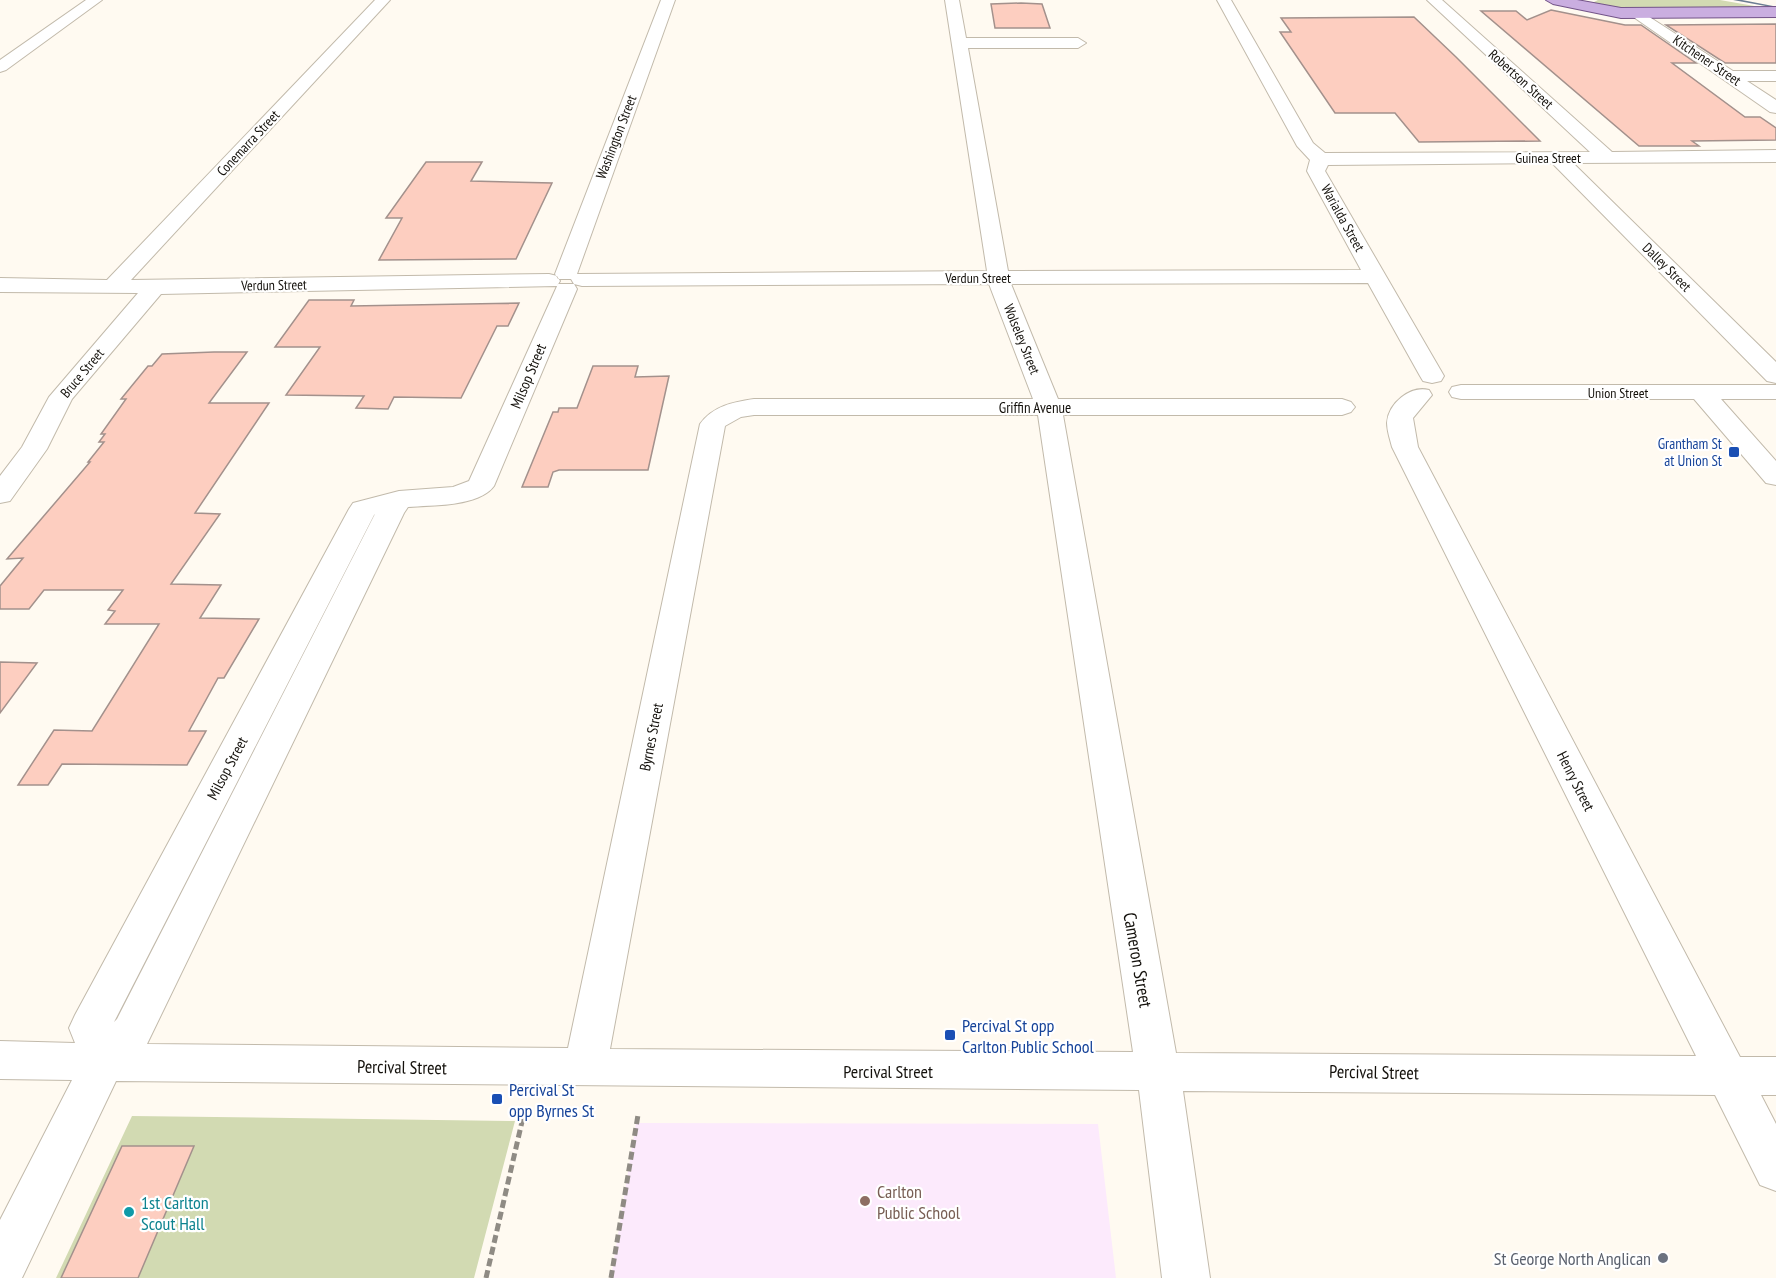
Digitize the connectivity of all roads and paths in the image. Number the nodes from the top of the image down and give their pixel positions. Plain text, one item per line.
1 (95, 0) edge
2 (383, 0) edge
3 (668, 0) edge
4 (952, 0) edge
5 (1224, 0) edge
6 (1434, 0) edge
7 (1553, 0) edge
8 (1776, 12) edge
9 (1636, 13) junction
10 (961, 43) junction
11 (1078, 43) dead end
12 (0, 67) edge
13 (1732, 76) junction
14 (1776, 76) edge
15 (1776, 108) edge
16 (1776, 156) edge
17 (1608, 158) junction
18 (1320, 159) junction
19 (1558, 159) junction
20 (1375, 276) junction
21 (1000, 278) junction
22 (566, 281) junction
23 (0, 285) edge
24 (114, 285) junction
25 (155, 287) junction
26 (1776, 376) edge
27 (1426, 386) junction
28 (1776, 392) edge
29 (1702, 393) junction
30 (1049, 407) junction
31 (1342, 407) dead end
32 (729, 412) joint
33 (1776, 477) edge
34 (0, 495) edge
35 (1087, 642) joint
36 (0, 1060) edge
37 (104, 1062) junction
38 (585, 1068) junction
39 (1157, 1070) junction
40 (1727, 1076) junction
41 (1776, 1076) edge
42 (524, 1113) dead end
43 (638, 1115) dead end
44 (1776, 1170) edge
45 (0, 1270) edge
46 (486, 1278) edge
47 (611, 1278) edge
48 (1186, 1278) edge

1 - 12 street
2 - 24 street, Conemarra Street
3 - 22 street, Washington Street
4 - 10 street, Wolseley Street
5 - 18 street
6 - 17 street, Robertson Street
7 - 9 main road
8 - 9 main road
9 - 13 street, Kitchener Street
10 - 11 street
10 - 21 street, Wolseley Street
13 - 14 street
13 - 15 street, Kitchener Street
16 - 17 street, Guinea Street
17 - 19 street, Guinea Street
18 - 19 street, Guinea Street
18 - 20 street, Warialda Street
19 - 26 street, Dalley Street
20 - 21 street, Verdun Street
20 - 27 street, Warialda Street
21 - 22 street, Verdun Street
21 - 30 street, Wolseley Street
22 - 25 street, Verdun Street
22 - 37 street, Milsop Street
23 - 24 street, Verdun Street
24 - 25 street, Verdun Street
25 - 34 street, Bruce Street
27 - 29 street, Union Street
27 - 40 street, Henry Street
28 - 29 street, Union Street
29 - 33 street
30 - 31 street, Griffin Avenue
30 - 32 street, Griffin Avenue
30 - 35 street, Wolseley Street
32 - 38 street, Byrnes Street
35 - 39 street, Cameron Street
36 - 37 street, Percival Street
37 - 38 street, Percival Street
37 - 45 street, Milsop Street
38 - 39 street, Percival Street
39 - 40 street, Percival Street
39 - 48 street, Cameron Street
40 - 41 street, Percival Street
40 - 44 street, Henry Street
42 - 46 path
43 - 47 path

